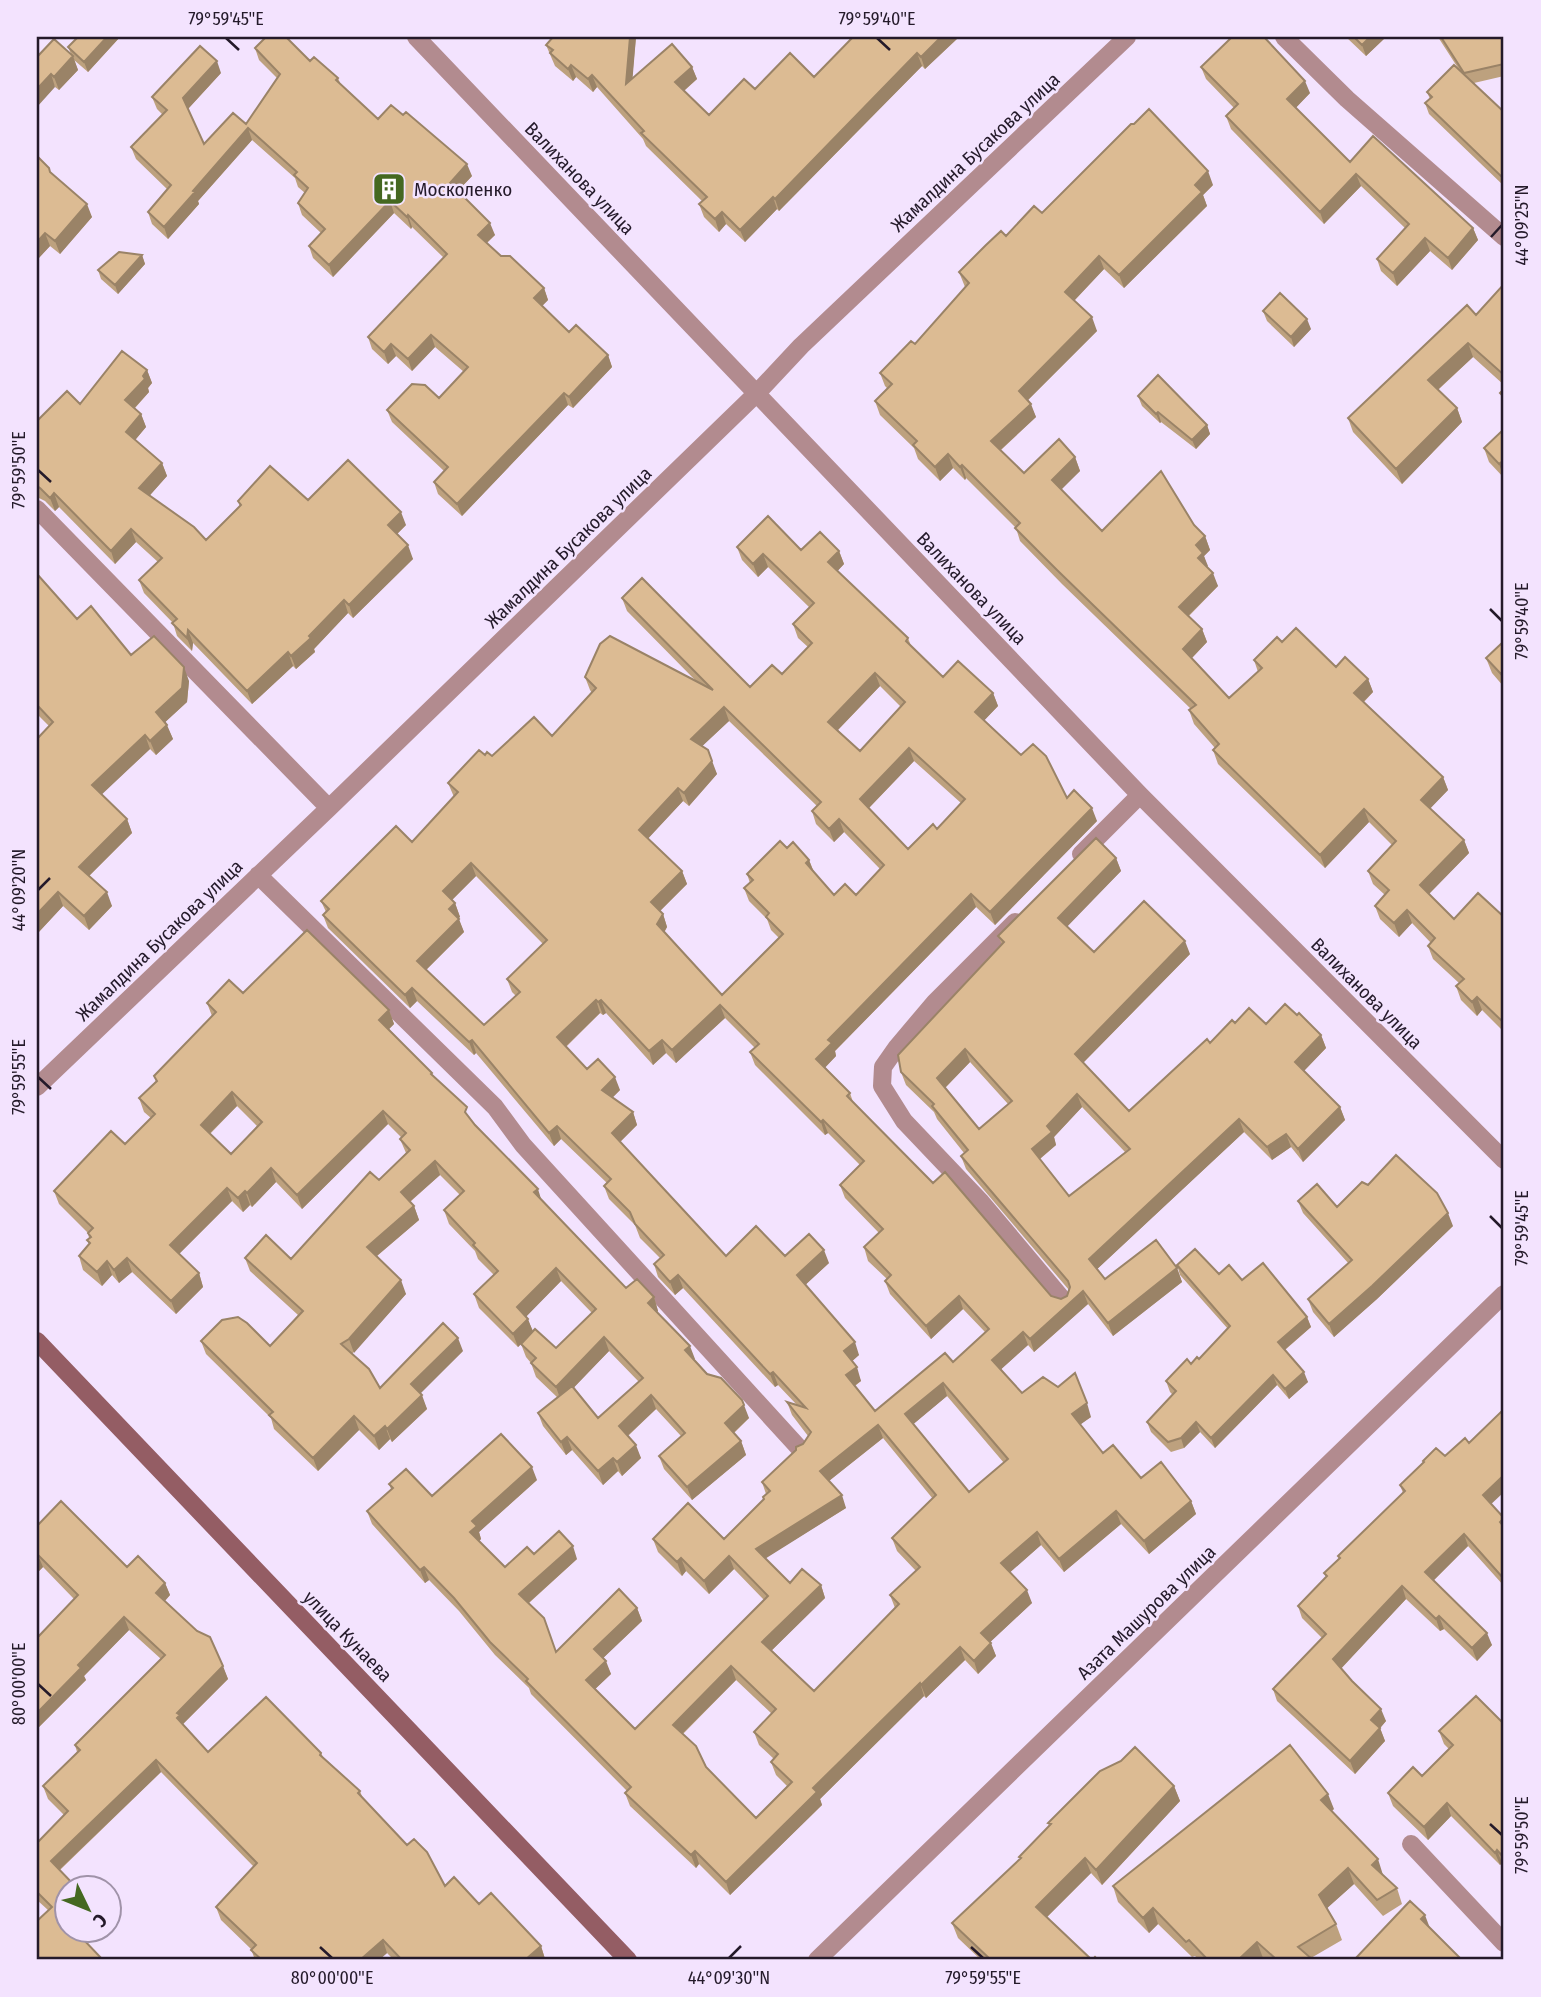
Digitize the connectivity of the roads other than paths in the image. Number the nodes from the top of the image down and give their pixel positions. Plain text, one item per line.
1 (416, 37) edge
2 (1127, 37) edge
3 (1284, 37) edge
4 (1504, 237) edge
5 (757, 393) junction
6 (37, 509) edge
7 (1140, 795) junction
8 (329, 808) junction
9 (1072, 863) edge
10 (258, 875) junction
11 (1023, 912) edge
12 (37, 1087) edge
13 (1504, 1160) edge
14 (1504, 1294) edge
15 (1064, 1301) edge
16 (37, 1341) edge
17 (800, 1449) edge
18 (1411, 1844) dead end
19 (1504, 1942) edge
20 (628, 1960) edge
21 (817, 1960) edge

1 - 5 street, Валиханова улица
2 - 5 street, Жамалдина Бусакова улица
3 - 4 street
5 - 7 street, Валиханова улица
5 - 8 street, Жамалдина Бусакова улица
6 - 8 street
7 - 9 street
7 - 13 street, Валиханова улица
8 - 10 street, Жамалдина Бусакова улица
10 - 12 street, Жамалдина Бусакова улица
10 - 17 street
11 - 15 street
14 - 21 street, Азата Машурова улица
16 - 20 main road, улица Кунаева
18 - 19 street

